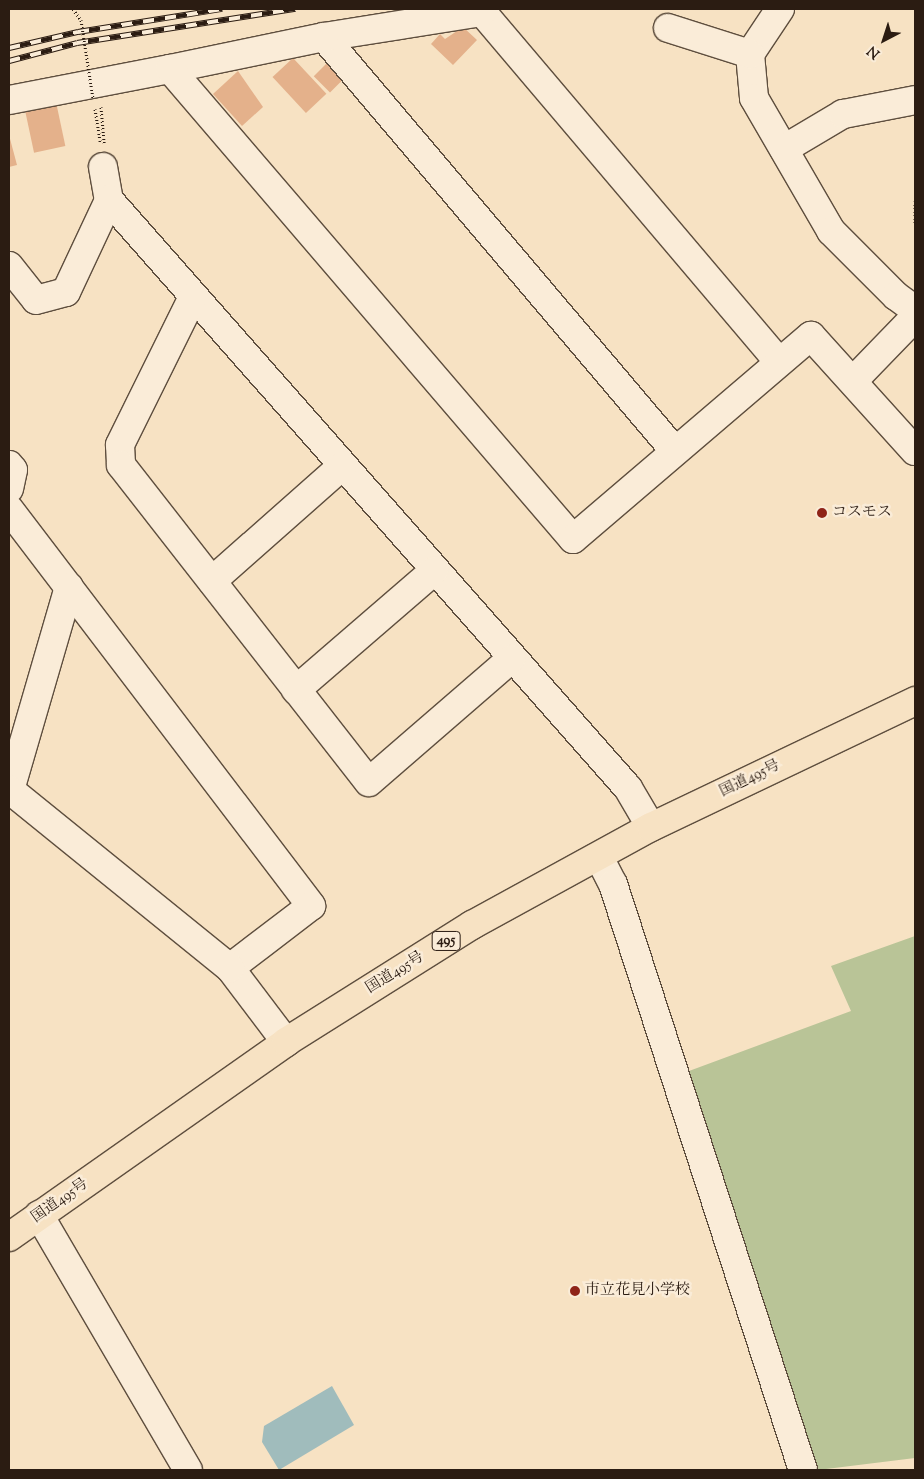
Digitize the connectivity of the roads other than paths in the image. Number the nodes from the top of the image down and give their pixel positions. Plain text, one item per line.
1 (780, 9) edge
2 (668, 28) dead end
3 (324, 37) junction
4 (750, 54) junction
5 (170, 68) junction
6 (9, 100) edge
7 (915, 100) edge
8 (784, 149) junction
9 (103, 167) road end
10 (109, 200) junction
11 (9, 266) edge
12 (194, 297) junction
13 (915, 310) edge
14 (915, 318) edge
15 (778, 362) junction
16 (853, 381) junction
17 (674, 450) junction
18 (915, 451) edge
19 (9, 465) edge
20 (342, 466) junction
21 (9, 489) edge
22 (9, 509) edge
23 (434, 571) junction
24 (212, 581) junction
25 (70, 587) junction
26 (511, 659) junction
27 (296, 690) junction
28 (915, 701) edge
29 (651, 827) junction
30 (600, 857) junction
31 (230, 968) junction
32 (286, 1042) junction
33 (39, 1215) junction
34 (9, 1237) edge
35 (188, 1470) edge
36 (803, 1470) edge

1 - 4 street
2 - 4 street
3 - 5 street
3 - 15 street
3 - 17 street
4 - 8 street
5 - 6 street
5 - 17 street
7 - 8 street
8 - 13 street
9 - 10 street
10 - 11 street
10 - 12 street
12 - 20 street
12 - 24 street
14 - 16 street
15 - 16 street
15 - 17 street
16 - 18 street
19 - 21 street
20 - 23 street
20 - 24 street
22 - 25 street
23 - 26 street
23 - 27 street
24 - 27 street
25 - 31 street
25 - 31 street
26 - 27 street
26 - 29 street
28 - 29 highway, 国道495号 / 495
29 - 30 highway, 国道495号 / 495
30 - 32 highway, 国道495号 / 495
30 - 36 street
31 - 32 street
32 - 33 highway, 国道495号 / 495
33 - 34 highway, 国道495号 / 495
33 - 35 street

